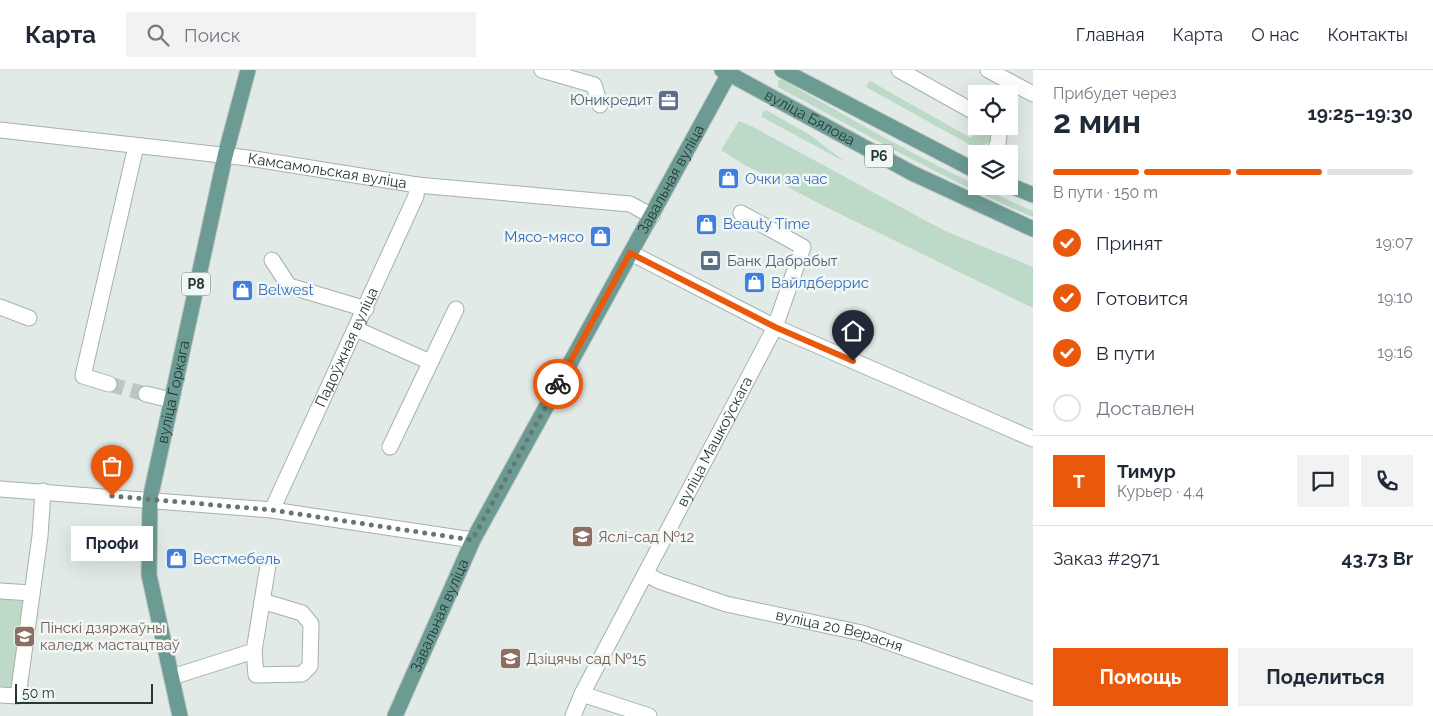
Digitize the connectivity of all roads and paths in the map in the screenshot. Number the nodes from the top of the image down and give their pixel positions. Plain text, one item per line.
1 (248, 70) edge
2 (542, 70) edge
3 (782, 70) edge
4 (900, 70) edge
5 (988, 70) edge
6 (727, 71) edge
7 (1033, 94) edge
8 (600, 105) dead end
9 (968, 109) edge
10 (0, 130) edge
11 (136, 146) junction
12 (224, 156) junction
13 (968, 167) edge
14 (417, 185) junction
15 (1018, 189) edge
16 (1033, 196) edge
17 (741, 213) dead end
18 (652, 216) junction
19 (1033, 229) edge
20 (630, 253) junction
21 (272, 260) dead end
22 (0, 307) edge
23 (366, 309) junction
24 (456, 309) dead end
25 (29, 318) dead end
26 (775, 327) junction
27 (356, 329) junction
28 (430, 362) junction
29 (109, 384) tunnel mouth
30 (146, 394) tunnel mouth
31 (171, 400) junction
32 (1033, 439) edge
33 (390, 447) dead end
34 (0, 488) edge
35 (43, 491) junction
36 (150, 499) junction
37 (272, 510) junction
38 (472, 540) junction
39 (268, 565) dead end
40 (646, 574) junction
41 (0, 591) edge
42 (32, 592) junction
43 (262, 600) junction
44 (254, 651) junction
45 (172, 677) junction
46 (1033, 693) edge
47 (582, 694) junction
48 (0, 695) edge
49 (180, 716) edge
50 (395, 716) edge
51 (573, 716) edge
52 (648, 716) edge

1 - 12 main road, вуліца Горкага / Р8
2 - 8 street
3 - 13 main road, вуліца Бялова / Р6
4 - 9 street
5 - 7 street
6 - 18 main road, Завальная вуліца
6 - 19 main road, вуліца Бялова / Р6
10 - 11 street, Камсамольская вуліца
11 - 12 street, Камсамольская вуліца
11 - 29 street
12 - 14 street, Камсамольская вуліца
12 - 31 main road, вуліца Горкага / Р8
14 - 18 street, Камсамольская вуліца
14 - 23 street, Падоўжная вуліца
15 - 16 main road
17 - 26 street, вуліца Машкоўскага
18 - 20 main road, Завальная вуліца
20 - 26 street
20 - 38 main road, Завальная вуліца
21 - 23 street
22 - 25 street
23 - 27 street, Падоўжная вуліца
24 - 28 street
26 - 32 street
26 - 40 street, вуліца Машкоўскага
27 - 28 street
27 - 37 street, Падоўжная вуліца
28 - 33 street
30 - 31 street
31 - 36 main road, вуліца Горкага / Р8
34 - 35 street
35 - 36 street
35 - 42 street
36 - 37 street
36 - 45 main road, вуліца Горкага / Р8
37 - 38 street
38 - 50 main road, Завальная вуліца
39 - 43 street
40 - 46 street, вуліца 20 Верасня
40 - 47 street, вуліца Машкоўскага
41 - 42 street
42 - 48 street
43 - 44 street
43 - 44 street
44 - 45 street
45 - 49 main road, вуліца Горкага / Р8
47 - 51 street, вуліца Машкоўскага
47 - 52 street

